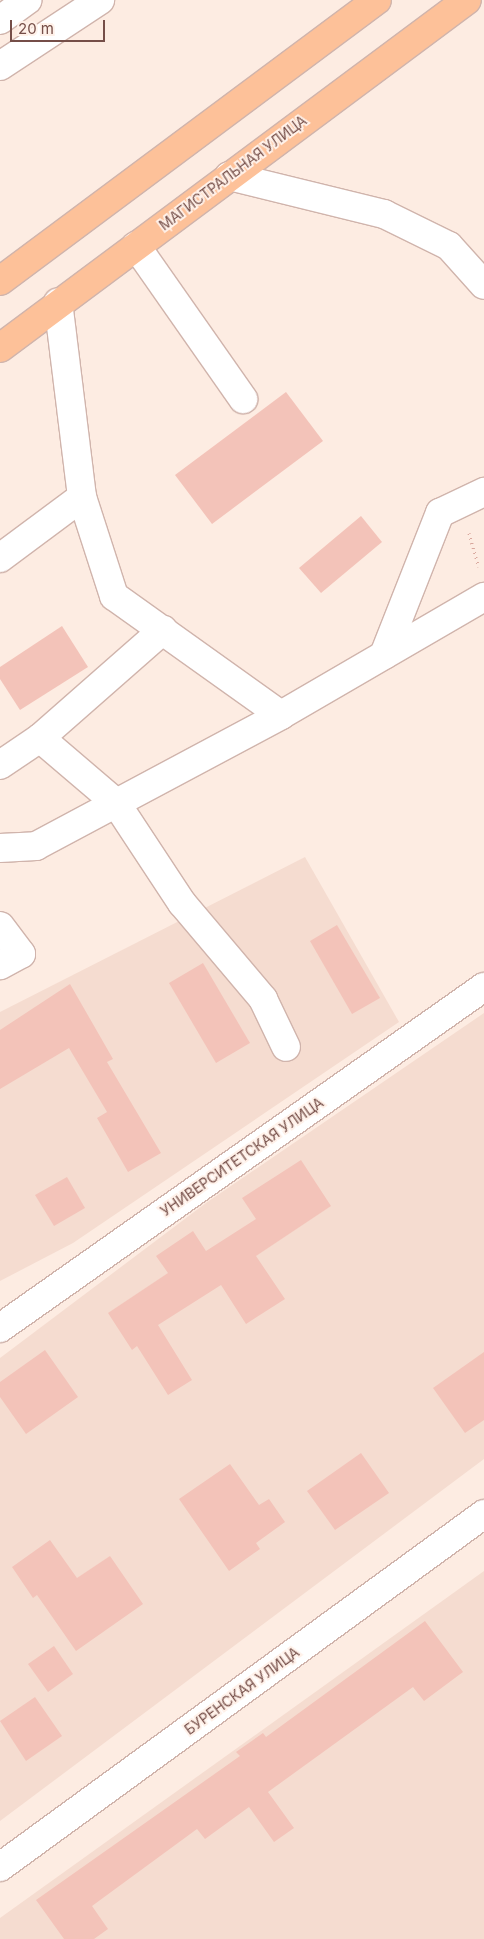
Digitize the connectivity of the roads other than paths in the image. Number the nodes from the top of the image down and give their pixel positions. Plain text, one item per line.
1 (28, 0) edge
2 (100, 0) edge
3 (377, 0) edge
4 (467, 0) edge
5 (0, 20) edge
6 (0, 66) edge
7 (229, 176) junction
8 (136, 246) junction
9 (0, 281) edge
10 (484, 285) edge
11 (58, 302) junction
12 (0, 348) edge
13 (243, 399) dead end
14 (82, 497) junction
15 (472, 498) edge
16 (0, 558) edge
17 (483, 586) edge
18 (163, 630) junction
19 (384, 655) junction
20 (281, 714) junction
21 (40, 738) junction
22 (0, 765) edge
23 (116, 803) junction
24 (0, 848) edge
25 (0, 926) edge
26 (0, 965) edge
27 (484, 987) edge
28 (286, 1047) dead end
29 (0, 1328) edge
30 (484, 1514) edge
31 (0, 1867) edge

1 - 5 street
2 - 6 street
3 - 9 main road
4 - 7 main road, МАГИСТРАЛЬНАЯ УЛИЦА
7 - 8 main road, МАГИСТРАЛЬНАЯ УЛИЦА
7 - 10 street
8 - 11 main road, МАГИСТРАЛЬНАЯ УЛИЦА
8 - 13 street
11 - 12 main road, МАГИСТРАЛЬНАЯ УЛИЦА
11 - 14 street
14 - 16 street
14 - 18 street
15 - 19 street
17 - 19 street
18 - 20 street
18 - 21 street
19 - 20 street
20 - 23 street
21 - 22 street
21 - 23 street
23 - 24 street
23 - 28 street
25 - 26 street
27 - 29 street, УНИВЕРСИТЕТСКАЯ УЛИЦА
30 - 31 street, БУРЕНСКАЯ УЛИЦА

